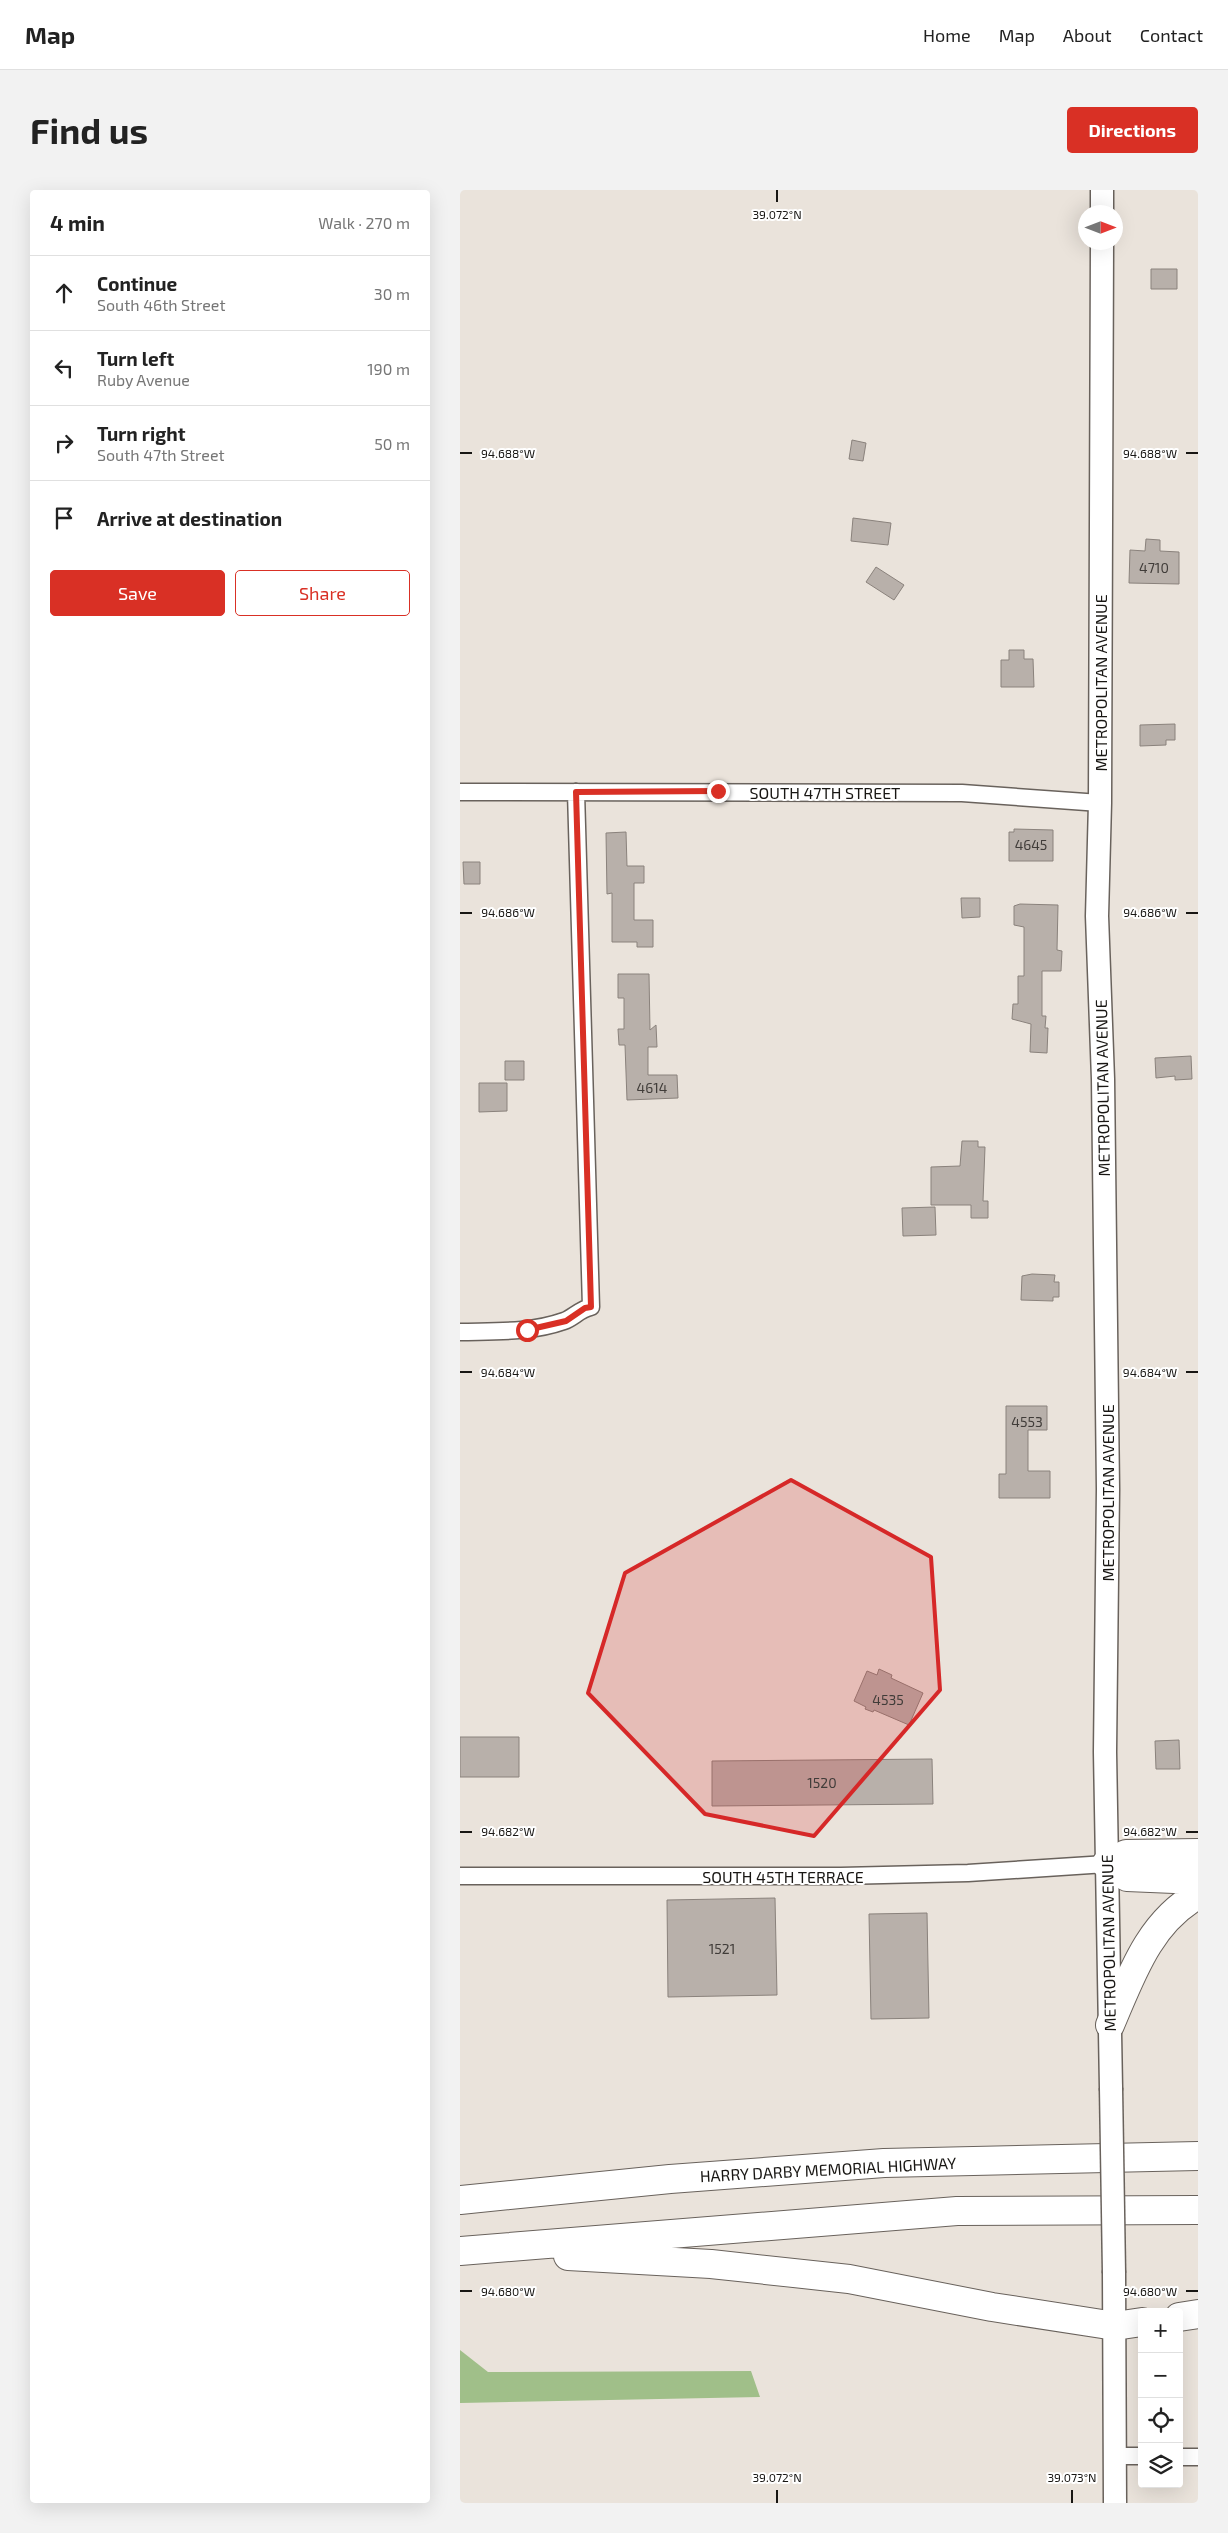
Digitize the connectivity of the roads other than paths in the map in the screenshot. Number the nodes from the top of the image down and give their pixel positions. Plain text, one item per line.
1 (1102, 190) edge
2 (1102, 205) edge
3 (1102, 250) edge
4 (460, 792) edge
5 (576, 792) junction
6 (1100, 803) junction
7 (460, 1332) edge
8 (1198, 1853) edge
9 (1106, 1864) junction
10 (460, 1876) edge
11 (1198, 1880) edge
12 (1198, 1895) edge
13 (1110, 2025) junction
14 (1198, 2156) edge
15 (460, 2200) edge
16 (1198, 2210) edge
17 (462, 2251) edge
18 (1198, 2314) edge
19 (1183, 2316) edge
20 (1138, 2323) edge
21 (1115, 2326) junction
22 (1114, 2456) junction
23 (1138, 2456) edge
24 (1183, 2457) edge
25 (1198, 2457) edge
26 (1115, 2503) edge

1 - 2 main road
3 - 6 main road, METROPOLITAN AVENUE
4 - 5 street, SOUTH 47TH STREET
5 - 6 street, SOUTH 47TH STREET
5 - 7 street
6 - 9 main road, METROPOLITAN AVENUE
8 - 9 highway
9 - 10 street, SOUTH 45TH TERRACE
9 - 11 highway
9 - 13 main road, METROPOLITAN AVENUE
12 - 13 highway
13 - 21 main road, METROPOLITAN AVENUE, bridge
14 - 15 highway, HARRY DARBY MEMORIAL HIGHWAY
16 - 17 highway
17 - 21 highway
18 - 19 highway
20 - 21 highway
21 - 22 main road, METROPOLITAN AVENUE
22 - 23 street
22 - 26 main road, METROPOLITAN AVENUE
24 - 25 street

